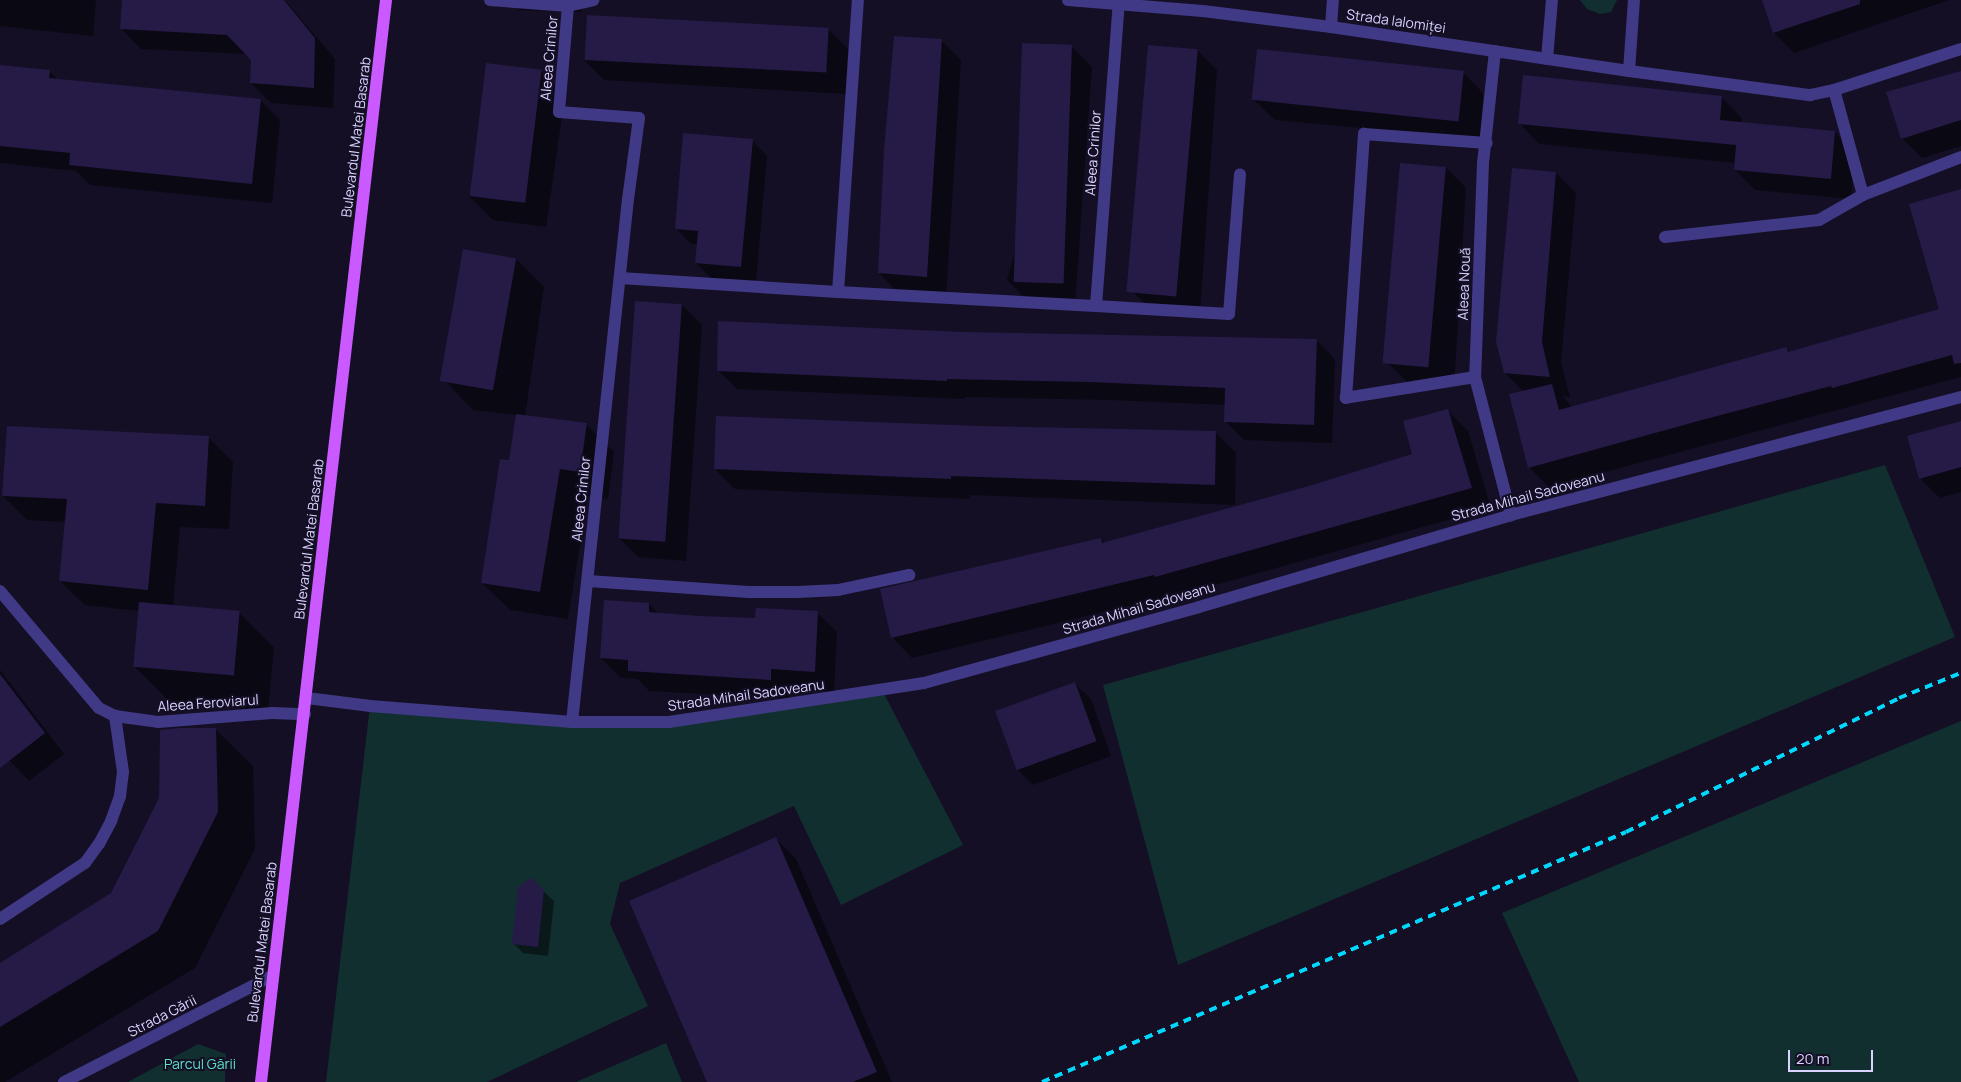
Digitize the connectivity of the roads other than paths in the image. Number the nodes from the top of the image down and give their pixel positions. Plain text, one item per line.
1 (386, 0) edge
2 (490, 0) edge
3 (593, 0) edge
4 (858, 0) edge
5 (1068, 0) edge
6 (1333, 0) edge
7 (1552, 0) edge
8 (1634, 0) edge
9 (1119, 3) junction
10 (568, 6) junction
11 (1331, 27) junction
12 (1961, 49) edge
13 (1495, 50) junction
14 (1547, 59) junction
15 (1629, 71) junction
16 (1834, 90) junction
17 (1487, 143) junction
18 (1961, 156) edge
19 (1240, 174) dead end
20 (1863, 195) junction
21 (1665, 237) dead end
22 (620, 278) junction
23 (838, 292) junction
24 (1096, 306) junction
25 (1475, 377) junction
26 (1961, 397) edge
27 (1511, 515) junction
28 (909, 574) dead end
29 (588, 581) junction
30 (0, 591) edge
31 (307, 698) junction
32 (304, 714) junction
33 (115, 716) junction
34 (572, 722) junction
35 (0, 919) edge
36 (272, 976) junction
37 (64, 1082) edge
38 (261, 1082) edge

1 - 31 main road, Bulevardul Matei Basarab
2 - 10 street
3 - 10 street
4 - 23 street
5 - 9 street, Strada Ialomiței
6 - 11 street
7 - 14 street
8 - 15 street
9 - 11 street, Strada Ialomiței
9 - 24 street, Aleea Crinilor
10 - 22 street, Aleea Crinilor
11 - 13 street, Strada Ialomiței
12 - 16 street, Strada Ialomiței
13 - 14 street, Strada Ialomiței
13 - 17 street, Aleea Nouă
14 - 15 street, Strada Ialomiței
15 - 16 street, Strada Ialomiței
16 - 20 street
17 - 25 street, Aleea Nouă
17 - 25 street
18 - 20 street
19 - 24 street
20 - 21 street
22 - 23 street
22 - 29 street, Aleea Crinilor
23 - 24 street
25 - 27 street, Aleea Nouă
26 - 27 street, Strada Mihail Sadoveanu
27 - 34 street, Strada Mihail Sadoveanu
28 - 29 street
29 - 34 street, Aleea Crinilor
30 - 33 street, Aleea Feroviarul
31 - 32 main road, Bulevardul Matei Basarab
31 - 34 street, Strada Mihail Sadoveanu
32 - 33 street, Aleea Feroviarul
32 - 36 main road, Bulevardul Matei Basarab
33 - 35 street
36 - 37 street, Strada Gării
36 - 38 main road, Bulevardul Matei Basarab

